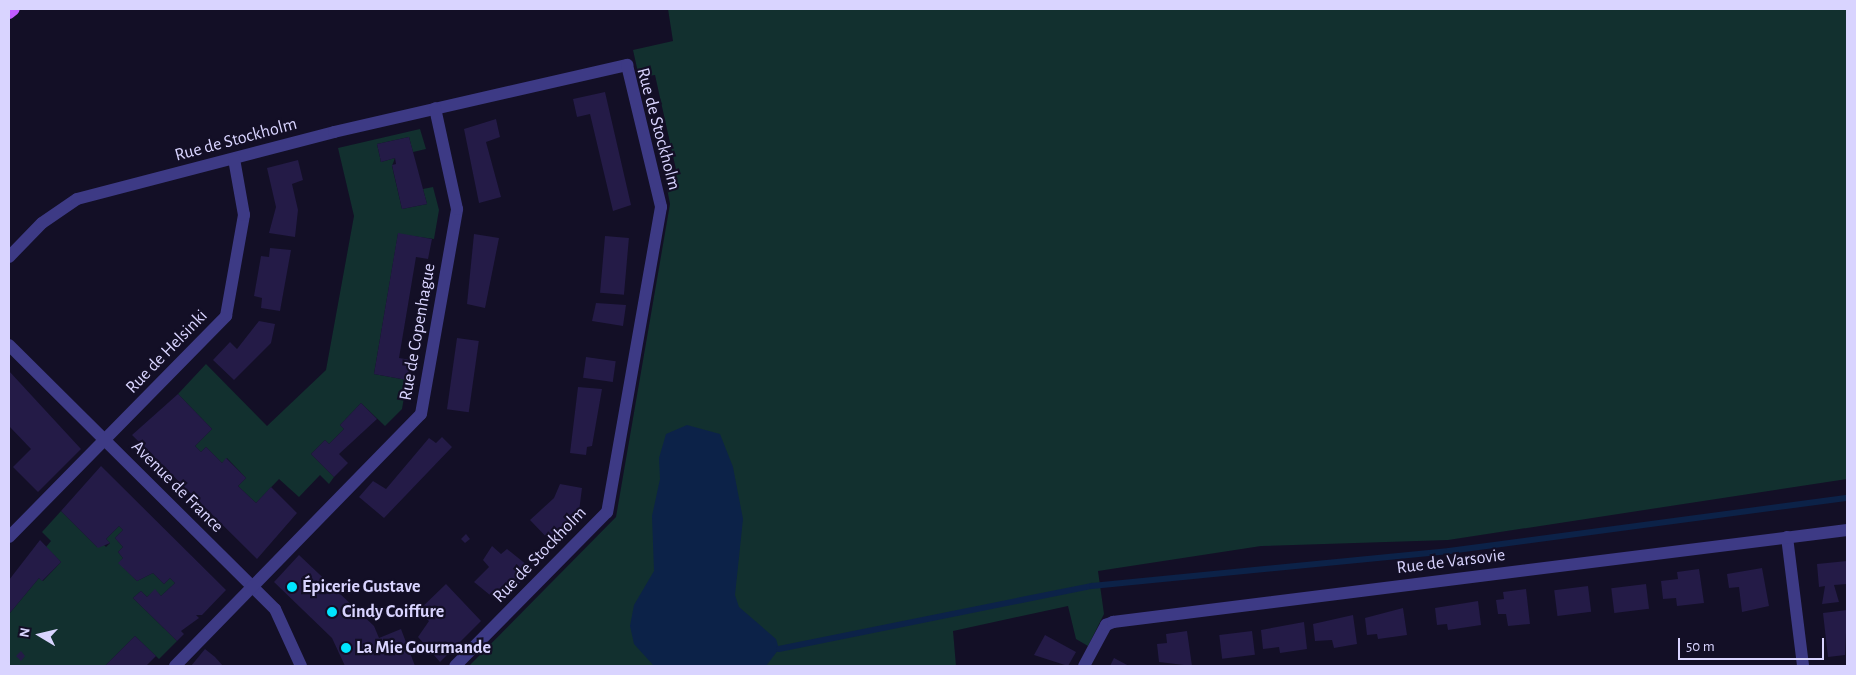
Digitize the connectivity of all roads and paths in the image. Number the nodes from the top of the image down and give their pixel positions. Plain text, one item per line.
1 (14, 9) edge
2 (9, 13) edge
3 (436, 108) junction
4 (234, 159) junction
5 (9, 258) edge
6 (9, 345) edge
7 (105, 440) junction
8 (1847, 530) edge
9 (1787, 537) junction
10 (9, 538) edge
11 (254, 588) junction
12 (175, 666) edge
13 (301, 666) edge
14 (455, 666) edge
15 (1084, 666) edge
16 (1803, 666) edge

1 - 2 main road
3 - 4 street, Rue de Stockholm
3 - 11 street, Rue de Copenhague
3 - 14 street, Rue de Stockholm
4 - 5 street, Rue de Stockholm
4 - 7 street, Rue de Helsinki
6 - 7 street, Avenue de France
7 - 10 street, Rue de Helsinki
7 - 11 street, Avenue de France
8 - 9 street, Rue de Varsovie
9 - 15 street, Rue de Varsovie
9 - 16 street
11 - 12 street, Rue de Copenhague
11 - 13 street, Avenue de France

